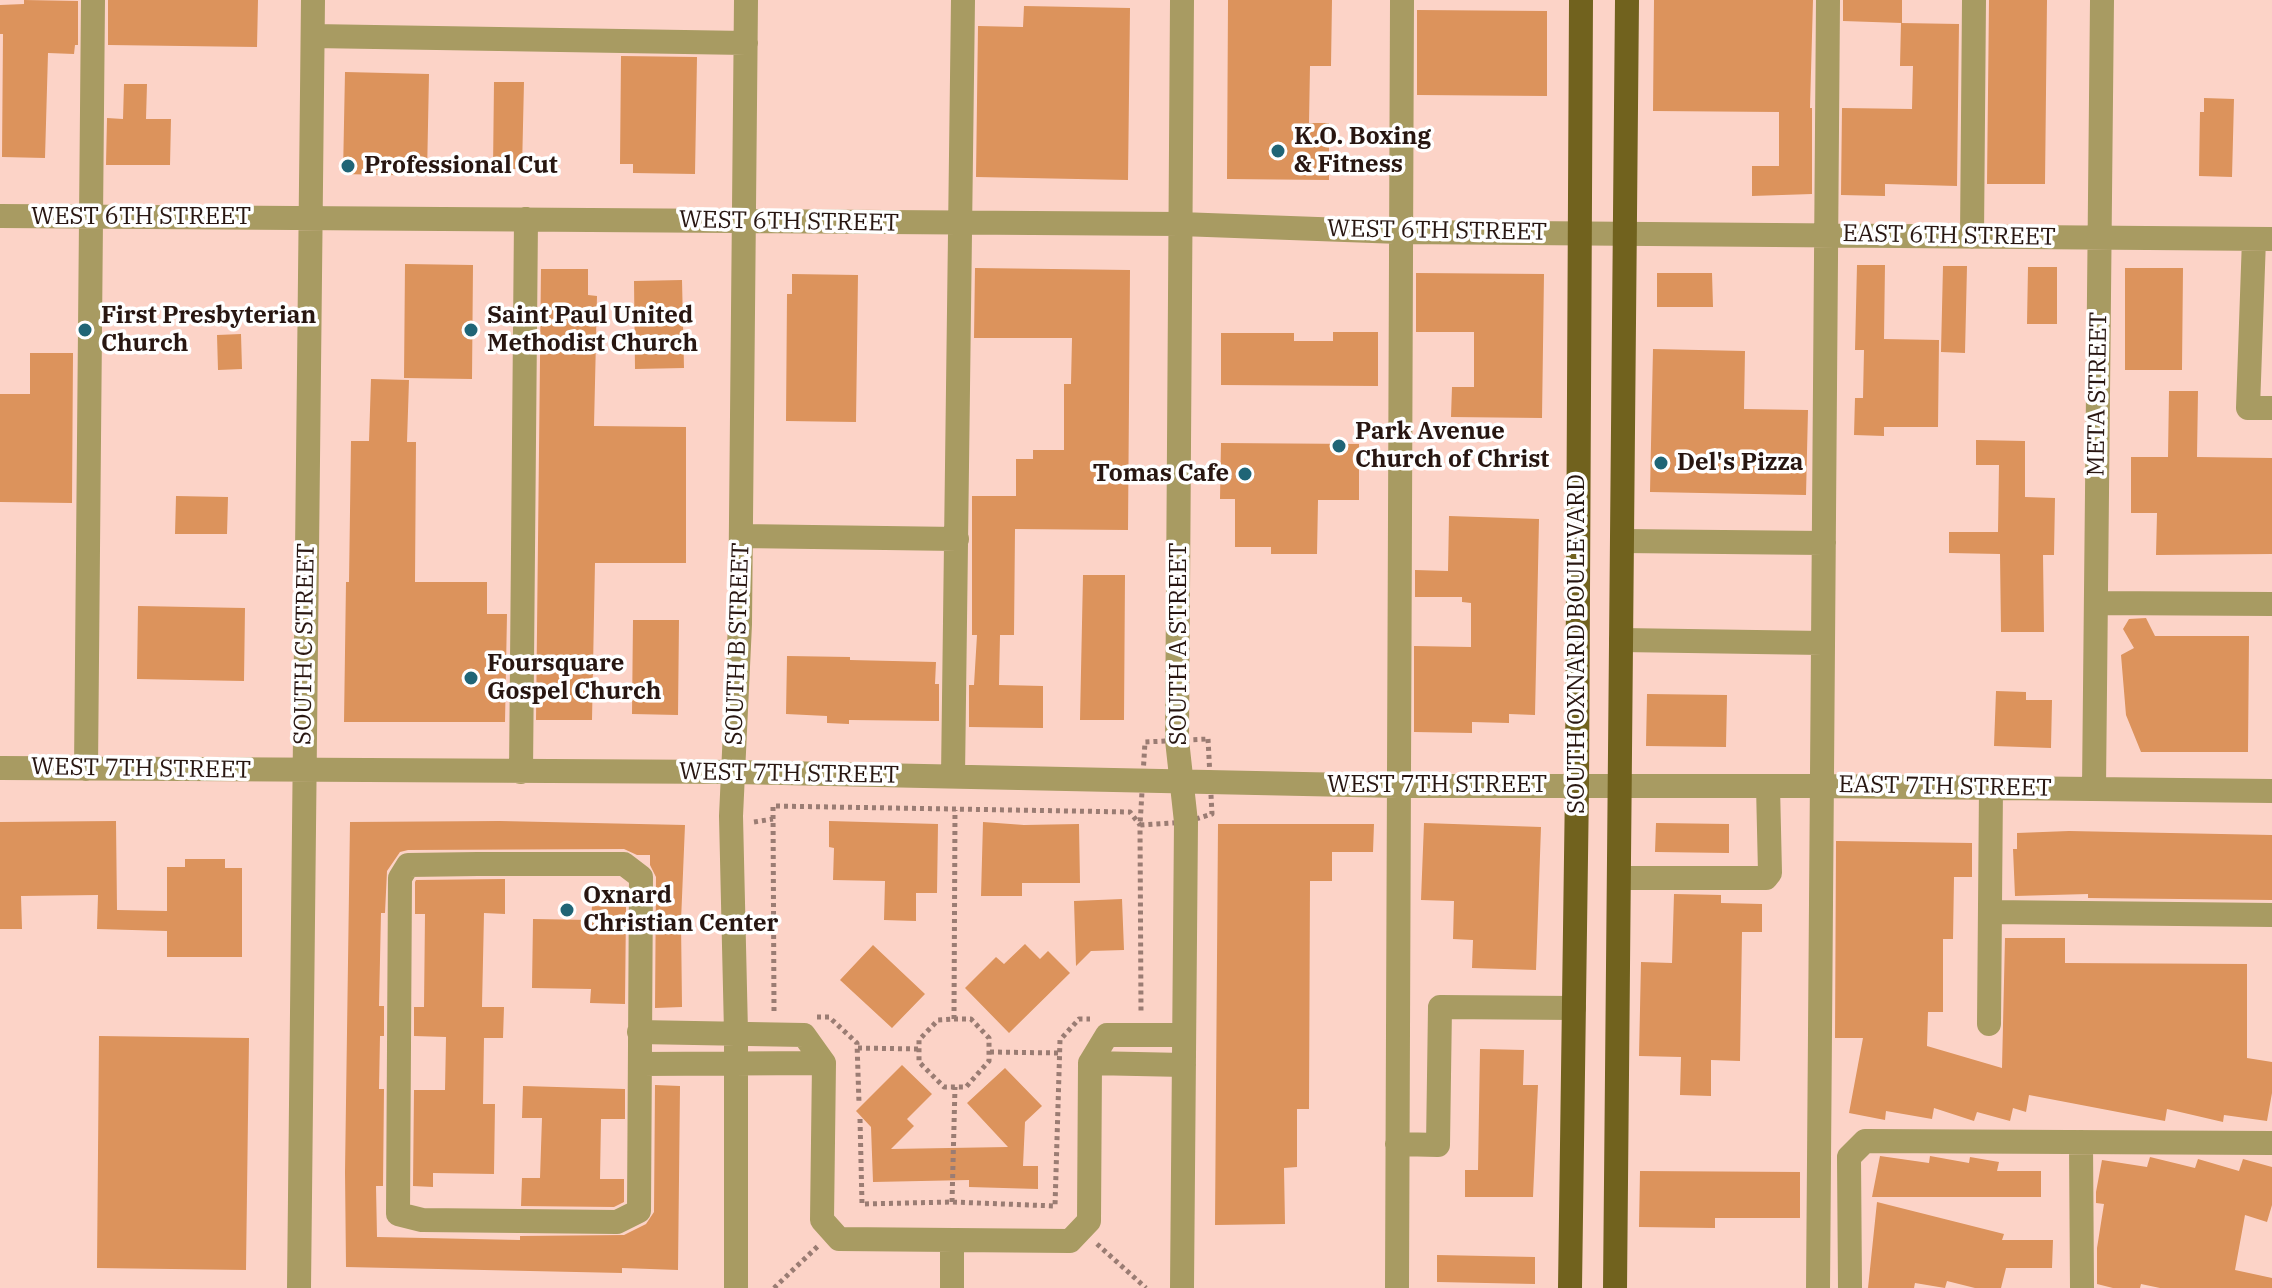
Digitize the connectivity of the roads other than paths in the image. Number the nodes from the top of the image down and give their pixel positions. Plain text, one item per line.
1 (93, 0) edge
2 (313, 0) edge
3 (746, 0) edge
4 (963, 0) edge
5 (1182, 0) edge
6 (1402, 0) edge
7 (1581, 0) edge
8 (1627, 0) edge
9 (1828, 0) edge
10 (1974, 0) edge
11 (2102, 0) edge
12 (313, 36) junction
13 (746, 43) junction
14 (0, 216) edge
15 (90, 216) junction
16 (310, 218) junction
17 (526, 219) junction
18 (744, 220) junction
19 (959, 223) junction
20 (1180, 224) junction
21 (1400, 232) junction
22 (1578, 234) junction
23 (1625, 234) junction
24 (1827, 235) junction
25 (1972, 237) junction
26 (2100, 238) junction
27 (2263, 239) edge
28 (2262, 314) edge
29 (2272, 408) edge
30 (741, 536) junction
31 (957, 539) junction
32 (1622, 541) junction
33 (1824, 543) junction
34 (2096, 603) junction
35 (2272, 604) edge
36 (1621, 640) junction
37 (1823, 643) junction
38 (0, 768) edge
39 (86, 769) junction
40 (304, 770) junction
41 (521, 772) junction
42 (734, 772) junction
43 (953, 776) junction
44 (1182, 782) junction
45 (1398, 786) junction
46 (1577, 786) junction
47 (1619, 786) junction
48 (1768, 786) junction
49 (1822, 786) junction
50 (1991, 787) junction
51 (2094, 788) junction
52 (2272, 791) edge
53 (1619, 878) junction
54 (1990, 912) junction
55 (2272, 915) edge
56 (1574, 1008) junction
57 (1989, 1024) dead end
58 (639, 1032) junction
59 (736, 1032) junction
60 (1184, 1035) junction
61 (737, 1063) junction
62 (824, 1063) junction
63 (1090, 1063) junction
64 (640, 1064) junction
65 (1184, 1065) junction
66 (2081, 1142) junction
67 (2272, 1143) edge
68 (1397, 1144) junction
69 (952, 1240) junction
70 (299, 1288) edge
71 (736, 1288) edge
72 (952, 1288) edge
73 (1182, 1288) edge
74 (1397, 1288) edge
75 (1570, 1288) edge
76 (1615, 1288) edge
77 (1818, 1288) edge
78 (1850, 1288) edge
79 (2082, 1288) edge

1 - 15 street
2 - 12 street, SOUTH C STREET
3 - 13 street, SOUTH B STREET
4 - 19 street
5 - 20 street, SOUTH A STREET
6 - 21 street
7 - 22 main road, SOUTH OXNARD BOULEVARD
8 - 23 main road, SOUTH OXNARD BOULEVARD
9 - 24 street
10 - 25 street
11 - 26 street, META STREET
12 - 13 street
12 - 16 street, SOUTH C STREET
13 - 18 street, SOUTH B STREET
14 - 15 street, WEST 6TH STREET
15 - 16 street, WEST 6TH STREET
15 - 39 street
16 - 17 street, WEST 6TH STREET
16 - 40 street, SOUTH C STREET
17 - 18 street, WEST 6TH STREET
17 - 41 street
18 - 19 street, WEST 6TH STREET
18 - 30 street, SOUTH B STREET
19 - 20 street, WEST 6TH STREET
19 - 31 street
20 - 21 street, WEST 6TH STREET
20 - 44 street, SOUTH A STREET
21 - 22 street, WEST 6TH STREET
21 - 45 street
22 - 23 street, WEST 6TH STREET
22 - 46 main road, SOUTH OXNARD BOULEVARD
23 - 24 street, EAST 6TH STREET
23 - 32 main road, SOUTH OXNARD BOULEVARD
24 - 25 street, EAST 6TH STREET
24 - 33 street
25 - 26 street, EAST 6TH STREET
26 - 27 street, EAST 6TH STREET
26 - 34 street, META STREET
27 - 28 street
28 - 29 street
30 - 31 street
30 - 42 street, SOUTH B STREET
31 - 43 street
32 - 33 street
32 - 36 main road, SOUTH OXNARD BOULEVARD
33 - 37 street
34 - 35 street
34 - 51 street, META STREET
36 - 37 street
36 - 47 main road, SOUTH OXNARD BOULEVARD
37 - 49 street
38 - 39 street, WEST 7TH STREET
39 - 40 street, WEST 7TH STREET
40 - 41 street, WEST 7TH STREET
40 - 70 street, SOUTH C STREET
41 - 42 street, WEST 7TH STREET
42 - 43 street, WEST 7TH STREET
42 - 59 street, SOUTH B STREET
43 - 44 street, WEST 7TH STREET
44 - 45 street, WEST 7TH STREET
44 - 60 street, SOUTH A STREET
45 - 46 street, WEST 7TH STREET
45 - 68 street
46 - 47 street, WEST 7TH STREET
46 - 56 main road, SOUTH OXNARD BOULEVARD
47 - 48 street, EAST 7TH STREET
47 - 53 main road, SOUTH OXNARD BOULEVARD
48 - 49 street, EAST 7TH STREET
48 - 53 street
49 - 50 street, EAST 7TH STREET
49 - 77 street
50 - 51 street, EAST 7TH STREET
50 - 54 street
51 - 52 street, EAST 7TH STREET
53 - 76 main road, SOUTH OXNARD BOULEVARD
54 - 55 street
54 - 57 street
56 - 68 street
56 - 75 main road, SOUTH OXNARD BOULEVARD
58 - 59 street
58 - 64 street
58 - 64 street
59 - 61 street, SOUTH B STREET
59 - 62 street
60 - 63 street
60 - 65 street, SOUTH A STREET
61 - 62 street
61 - 64 street
61 - 71 street, SOUTH B STREET
62 - 69 street
63 - 65 street
63 - 69 street
65 - 73 street, SOUTH A STREET
66 - 67 street
66 - 78 street
66 - 79 street
68 - 74 street
69 - 72 street

